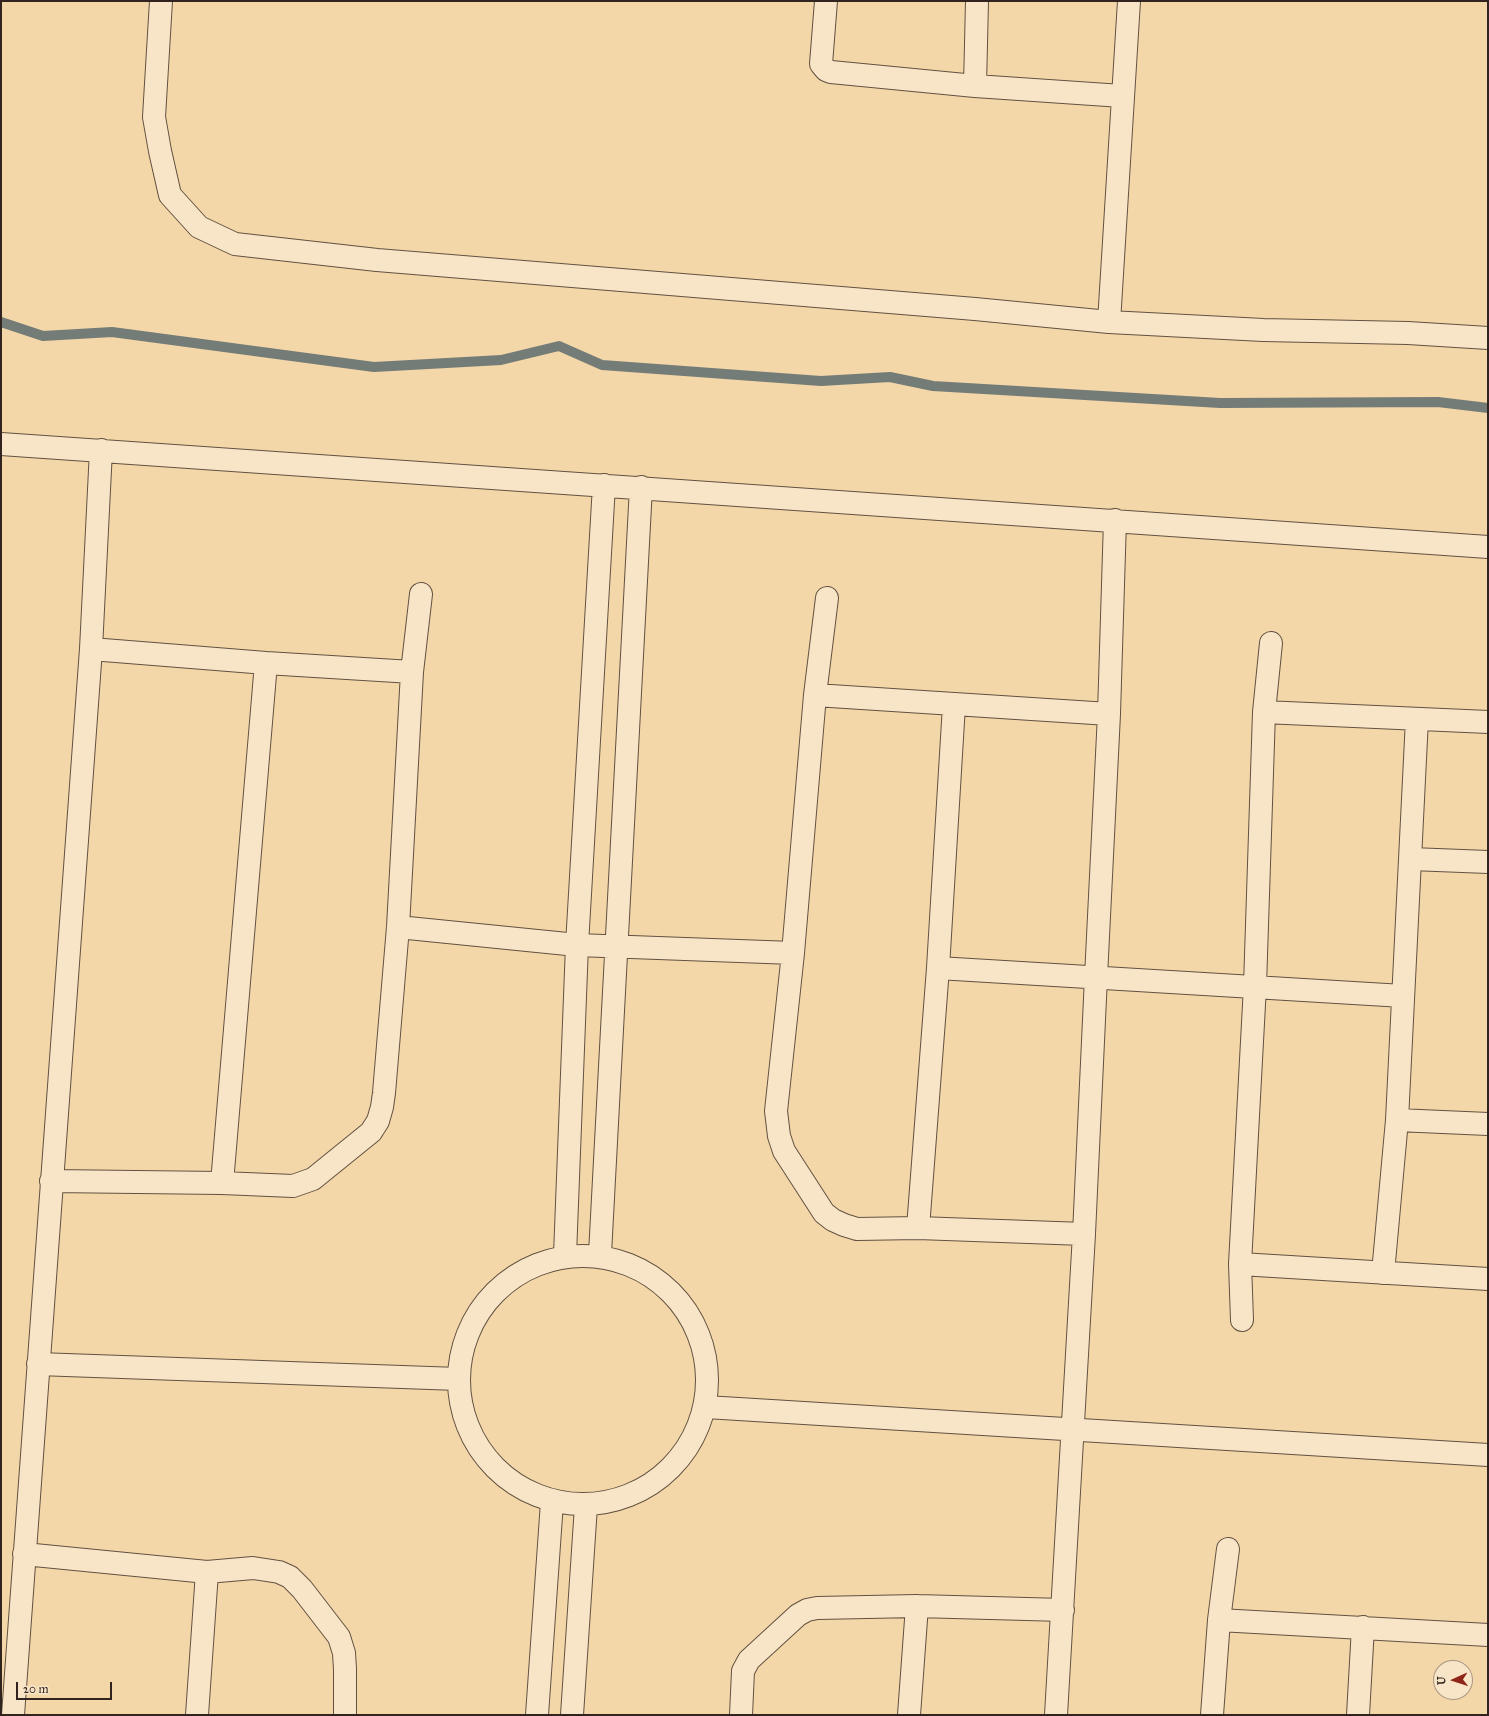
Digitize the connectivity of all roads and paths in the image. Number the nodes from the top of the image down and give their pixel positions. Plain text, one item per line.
1 (160, 1) edge
2 (826, 1) edge
3 (977, 1) edge
4 (1129, 1) edge
5 (975, 86) junction
6 (1122, 96) junction
7 (1109, 322) junction
8 (1488, 338) edge
9 (1, 444) edge
10 (101, 450) junction
11 (604, 485) junction
12 (642, 487) junction
13 (1115, 520) junction
14 (1488, 547) edge
15 (421, 594) dead end
16 (827, 598) dead end
17 (1271, 643) dead end
18 (91, 649) junction
19 (266, 663) junction
20 (412, 672) junction
21 (816, 695) junction
22 (954, 705) junction
23 (1264, 712) junction
24 (1109, 714) junction
25 (1417, 719) junction
26 (1488, 722) edge
27 (1410, 859) junction
28 (1488, 862) edge
29 (398, 928) junction
30 (577, 945) junction
31 (617, 945) junction
32 (793, 953) junction
33 (938, 968) junction
34 (1096, 978) junction
35 (1255, 986) junction
36 (1403, 996) junction
37 (1397, 1120) junction
38 (1488, 1124) edge
39 (52, 1181) junction
40 (222, 1183) junction
41 (918, 1228) junction
42 (1084, 1234) junction
43 (565, 1254) junction
44 (600, 1254) junction
45 (1240, 1264) junction
46 (1383, 1273) junction
47 (1488, 1279) edge
48 (1242, 1320) dead end
49 (38, 1364) junction
50 (458, 1379) junction
51 (706, 1407) junction
52 (1072, 1431) junction
53 (1488, 1455) edge
54 (552, 1502) junction
55 (586, 1506) junction
56 (1228, 1549) dead end
57 (24, 1554) junction
58 (207, 1572) junction
59 (917, 1606) junction
60 (1063, 1610) junction
61 (1219, 1620) junction
62 (1363, 1627) junction
63 (1488, 1635) edge
64 (12, 1715) edge
65 (197, 1715) edge
66 (345, 1715) edge
67 (537, 1715) edge
68 (572, 1715) edge
69 (741, 1715) edge
70 (909, 1715) edge
71 (1056, 1715) edge
72 (1212, 1715) edge
73 (1358, 1715) edge

1 - 7 street
2 - 5 street
3 - 5 street
4 - 6 street
5 - 6 street
6 - 7 street
7 - 8 street
9 - 10 street
10 - 11 street
10 - 18 street
11 - 12 street
11 - 30 street
12 - 13 street
12 - 31 street
13 - 14 street
13 - 24 street
15 - 20 street
16 - 21 street
17 - 23 street
18 - 19 street
18 - 39 street
19 - 20 street
19 - 40 street
20 - 29 street
21 - 22 street
21 - 32 street
22 - 24 street
22 - 33 street
23 - 25 street
23 - 35 street
24 - 34 street
25 - 26 street
25 - 27 street
27 - 28 street
27 - 36 street
29 - 30 street
29 - 40 street
30 - 31 street
30 - 43 street
31 - 32 street
31 - 44 street
32 - 41 street
33 - 34 street
33 - 41 street
34 - 35 street
34 - 42 street
35 - 36 street
35 - 45 street
36 - 37 street
37 - 38 street
37 - 46 street
39 - 40 street
39 - 49 street
41 - 42 street
42 - 52 street
43 - 44 street
43 - 50 street
44 - 51 street
45 - 46 street
45 - 48 street
46 - 47 street
49 - 50 street
49 - 57 street
50 - 54 street
51 - 52 street
51 - 55 street
52 - 53 street
52 - 60 street
54 - 55 street
54 - 67 street
55 - 68 street
56 - 61 street
57 - 58 street
57 - 64 street
58 - 65 street
58 - 66 street
59 - 60 street
59 - 69 street
59 - 70 street
60 - 71 street
61 - 62 street
61 - 72 street
62 - 63 street
62 - 73 street

